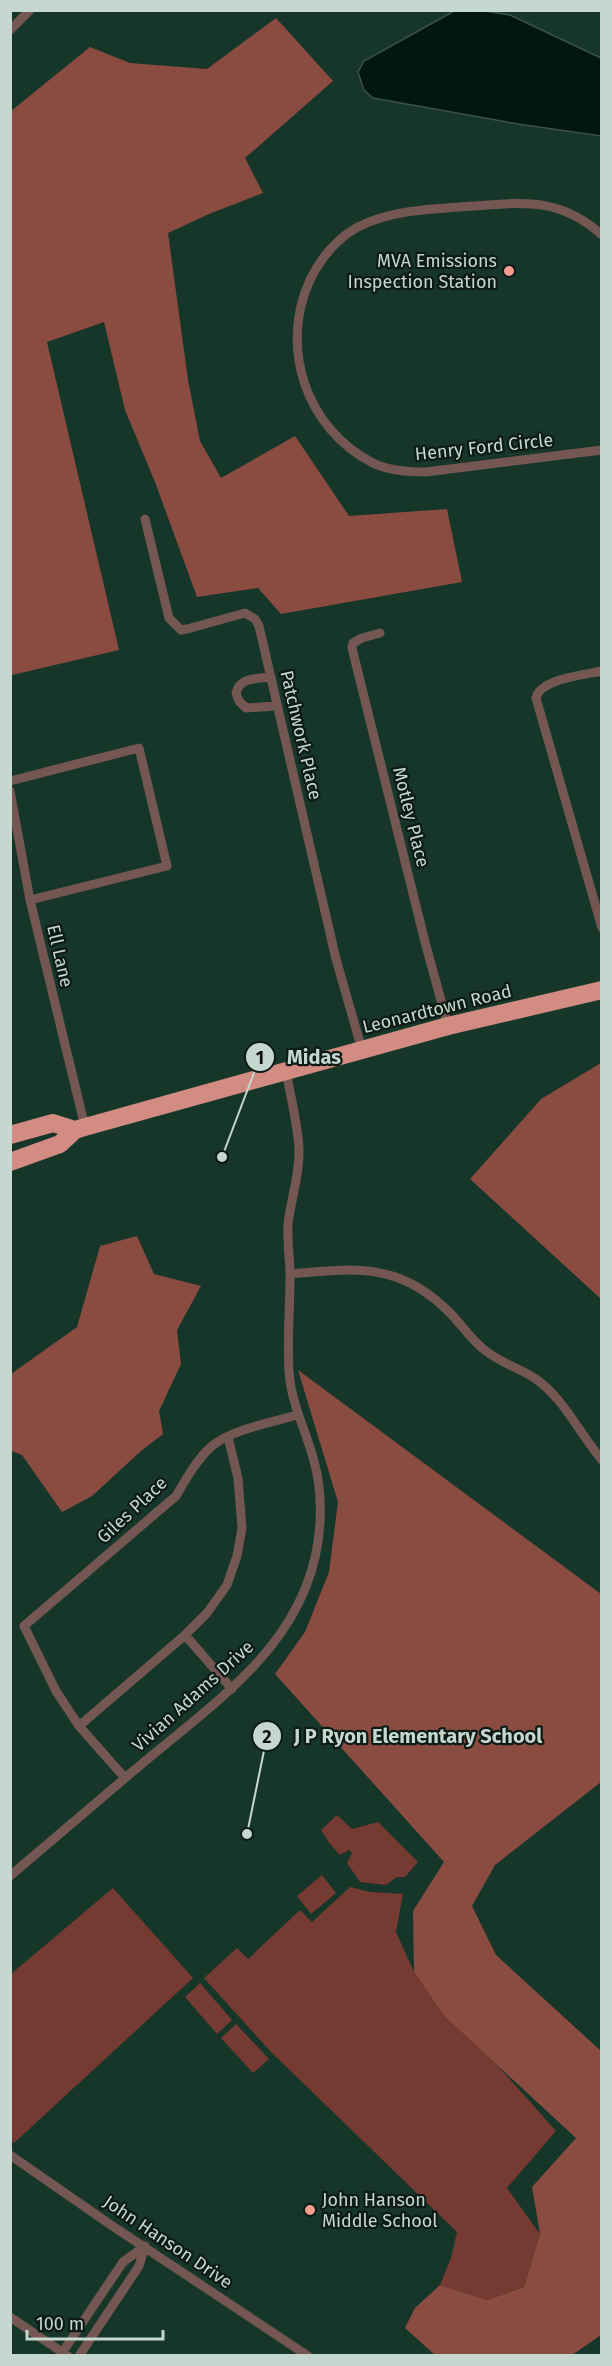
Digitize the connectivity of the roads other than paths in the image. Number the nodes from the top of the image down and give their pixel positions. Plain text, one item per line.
1 (30, 10) edge
2 (10, 30) edge
3 (602, 235) edge
4 (602, 450) edge
5 (145, 519) dead end
6 (380, 633) dead end
7 (602, 671) edge
8 (270, 677) junction
9 (277, 706) junction
10 (10, 781) edge
11 (10, 791) edge
12 (30, 900) junction
13 (602, 928) edge
14 (602, 990) edge
15 (448, 1026) junction
16 (362, 1050) junction
17 (286, 1070) junction
18 (80, 1129) junction
19 (10, 1134) edge
20 (10, 1162) edge
21 (290, 1274) junction
22 (297, 1415) junction
23 (228, 1437) junction
24 (602, 1460) edge
25 (185, 1635) junction
26 (232, 1689) junction
27 (79, 1726) junction
28 (125, 1778) junction
29 (10, 1876) edge
30 (10, 2155) edge
31 (145, 2246) junction
32 (10, 2317) edge
33 (63, 2354) edge
34 (79, 2355) edge
35 (308, 2355) edge

1 - 2 street
3 - 4 street, Henry Ford Circle
5 - 8 street, Patchwork Place
6 - 15 street, Motley Place
7 - 13 street
8 - 9 street, Patchwork Place
8 - 9 street
9 - 16 street, Patchwork Place
10 - 12 street
11 - 12 street, Ell Lane
12 - 18 street, Ell Lane
14 - 15 highway, Leonardtown Road
15 - 16 highway, Leonardtown Road
16 - 17 highway, Leonardtown Road
17 - 18 highway, Leonardtown Road
17 - 21 street, Vivian Adams Drive
18 - 19 highway, Leonardtown Road
18 - 20 highway, Leonardtown Road
21 - 22 street, Vivian Adams Drive
21 - 24 street
22 - 23 street, Giles Place
22 - 26 street, Vivian Adams Drive
23 - 25 street
23 - 27 street, Giles Place
25 - 26 street
25 - 27 street
26 - 28 street, Vivian Adams Drive
27 - 28 street
28 - 29 street, Vivian Adams Drive
30 - 31 street, John Hanson Drive
31 - 33 street
31 - 34 street
31 - 35 street, John Hanson Drive
32 - 33 street

